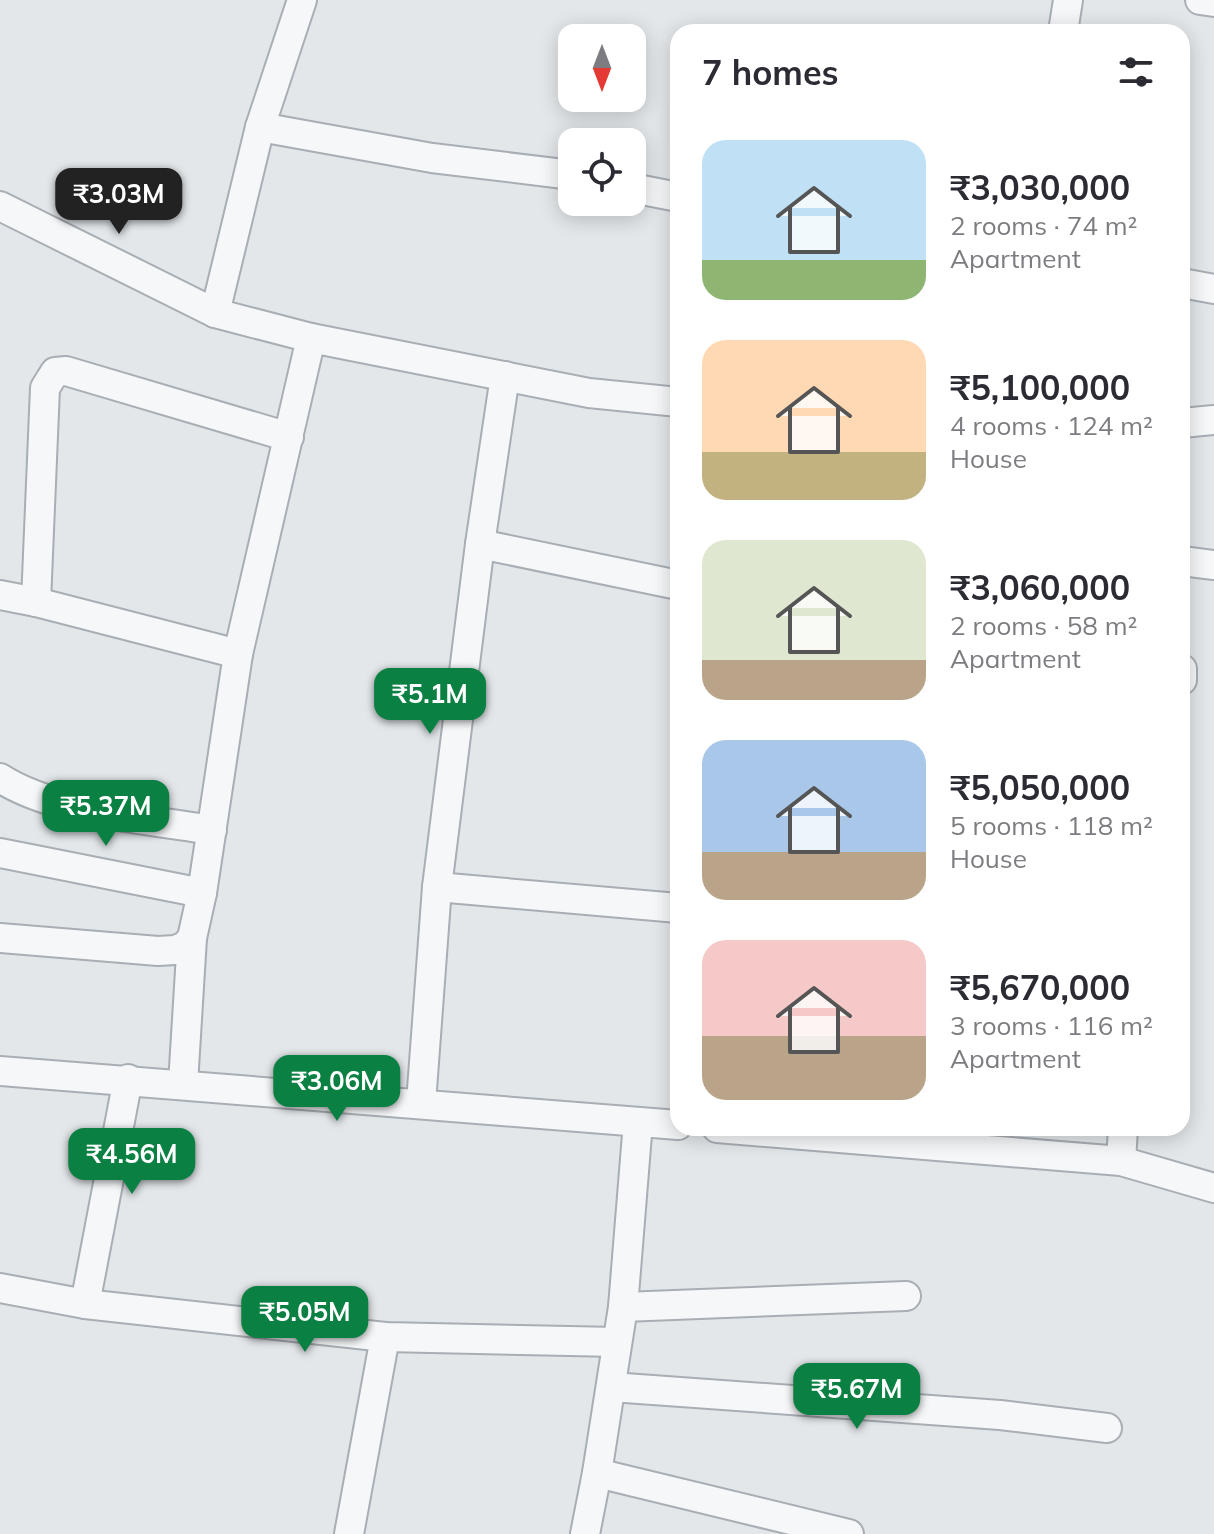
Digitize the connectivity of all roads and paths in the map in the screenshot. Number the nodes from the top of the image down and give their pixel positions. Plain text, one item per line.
1 (302, 0) edge
2 (1068, 0) edge
3 (1200, 0) edge
4 (1214, 2) edge
5 (1064, 24) edge
6 (260, 127) junction
7 (558, 173) edge
8 (646, 191) edge
9 (670, 195) edge
10 (0, 206) edge
11 (1190, 284) edge
12 (1214, 289) edge
13 (215, 313) junction
14 (311, 338) junction
15 (505, 376) junction
16 (670, 401) edge
17 (1214, 420) edge
18 (1190, 422) edge
19 (289, 437) junction
20 (480, 544) junction
21 (1190, 562) edge
22 (1214, 565) edge
23 (670, 583) edge
24 (0, 595) edge
25 (36, 602) junction
26 (238, 654) junction
27 (0, 778) edge
28 (212, 830) junction
29 (0, 853) edge
30 (437, 887) junction
31 (202, 893) junction
32 (670, 907) edge
33 (0, 938) edge
34 (192, 938) junction
35 (0, 1071) edge
36 (128, 1079) junction
37 (183, 1084) junction
38 (421, 1103) junction
39 (638, 1122) junction
40 (670, 1124) edge
41 (872, 1136) edge
42 (1123, 1136) edge
43 (1121, 1161) junction
44 (1214, 1188) edge
45 (0, 1288) edge
46 (906, 1296) dead end
47 (85, 1304) junction
48 (623, 1307) junction
49 (385, 1337) junction
50 (617, 1342) junction
51 (611, 1387) junction
52 (1107, 1428) dead end
53 (597, 1473) junction
54 (799, 1528) edge
55 (349, 1534) edge
56 (585, 1534) edge
57 (849, 1534) edge

1 - 6 street
2 - 5 street
3 - 4 street
6 - 7 street
6 - 13 street
8 - 9 street
10 - 13 street
11 - 12 street
13 - 14 street
14 - 15 street
14 - 19 street
15 - 16 street
15 - 20 street
17 - 18 street
19 - 25 street
19 - 26 street
20 - 23 street
20 - 30 street
21 - 22 street
24 - 25 street
25 - 26 street
26 - 28 street
27 - 28 street
28 - 31 street
29 - 31 street
30 - 32 street
30 - 38 street
31 - 34 street
33 - 34 street
34 - 37 street
35 - 36 street
36 - 37 street
36 - 47 street
37 - 38 street
38 - 39 street
39 - 40 street
39 - 48 street
41 - 43 street
42 - 43 street
43 - 44 street
45 - 47 street
46 - 48 street
47 - 49 street
48 - 50 street
49 - 50 street
49 - 55 street
50 - 51 street
51 - 52 street
51 - 53 street
53 - 54 street
53 - 56 street
54 - 57 street

